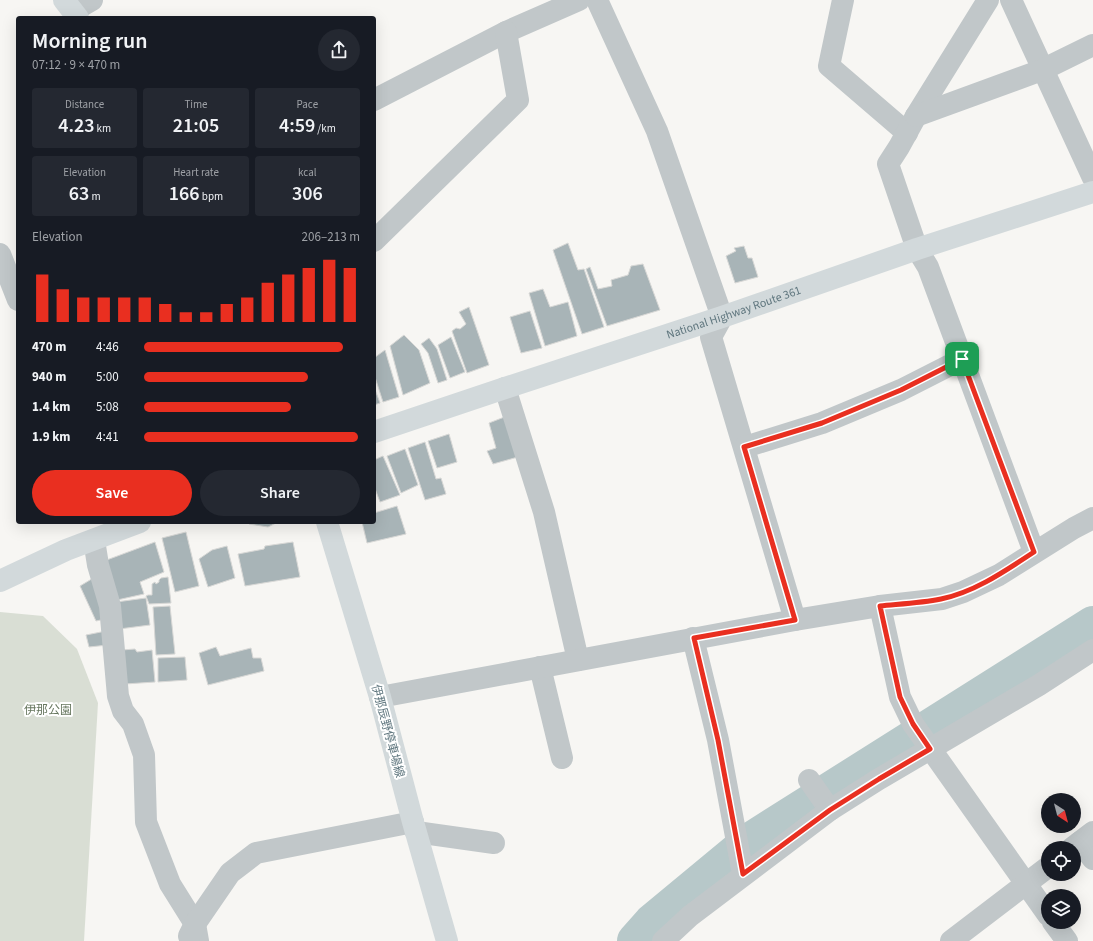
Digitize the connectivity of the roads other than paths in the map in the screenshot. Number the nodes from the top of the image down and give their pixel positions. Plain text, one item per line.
1 (579, 0) edge
2 (597, 0) edge
3 (842, 0) edge
4 (988, 0) edge
5 (1011, 0) edge
6 (506, 32) junction
7 (1093, 45) edge
8 (1042, 70) junction
9 (376, 99) edge
10 (911, 124) junction
11 (1093, 178) edge
12 (1093, 192) edge
13 (376, 240) edge
14 (917, 249) junction
15 (6, 261) edge
16 (16, 294) edge
17 (722, 317) junction
18 (962, 359) junction
19 (505, 388) junction
20 (376, 431) edge
21 (744, 447) junction
22 (1093, 518) edge
23 (133, 524) edge
24 (328, 524) edge
25 (103, 532) edge
26 (1034, 552) junction
27 (0, 581) edge
28 (880, 606) junction
29 (795, 620) junction
30 (694, 638) junction
31 (1093, 650) edge
32 (578, 660) junction
33 (540, 667) junction
34 (380, 697) junction
35 (930, 749) junction
36 (562, 758) dead end
37 (809, 780) dead end
38 (830, 810) junction
39 (414, 827) junction
40 (1082, 841) edge
41 (494, 843) dead end
42 (1093, 859) edge
43 (1041, 871) edge
44 (743, 874) junction
45 (1025, 884) junction
46 (1041, 906) edge
47 (1058, 929) edge
48 (193, 935) edge
49 (447, 941) edge
50 (663, 941) edge
51 (951, 941) edge
52 (1067, 941) edge

1 - 6 street
2 - 17 street
3 - 10 street
4 - 10 street
5 - 8 street
6 - 9 street
6 - 13 street
7 - 8 street
8 - 10 street
8 - 11 street
10 - 14 street
12 - 14 main road, National Highway Route 361
14 - 17 main road, National Highway Route 361
14 - 18 street
15 - 16 street
17 - 19 main road, National Highway Route 361
17 - 21 street
18 - 21 street
18 - 26 street
19 - 20 main road, National Highway Route 361
19 - 32 street
21 - 29 street
22 - 26 street
23 - 25 main road
24 - 34 main road, 伊那辰野停車場線
25 - 27 main road
25 - 48 street
26 - 28 street
28 - 29 street
28 - 35 street
29 - 30 street
30 - 32 street
30 - 44 street
31 - 35 street
32 - 33 street
33 - 34 street
33 - 36 street
34 - 39 main road, 伊那辰野停車場線
35 - 38 street
35 - 45 street
37 - 38 street
38 - 44 street
39 - 41 street
39 - 48 street
39 - 49 main road, 伊那辰野停車場線
40 - 42 street
43 - 45 street
44 - 50 street
45 - 46 street
45 - 51 street
47 - 52 street

